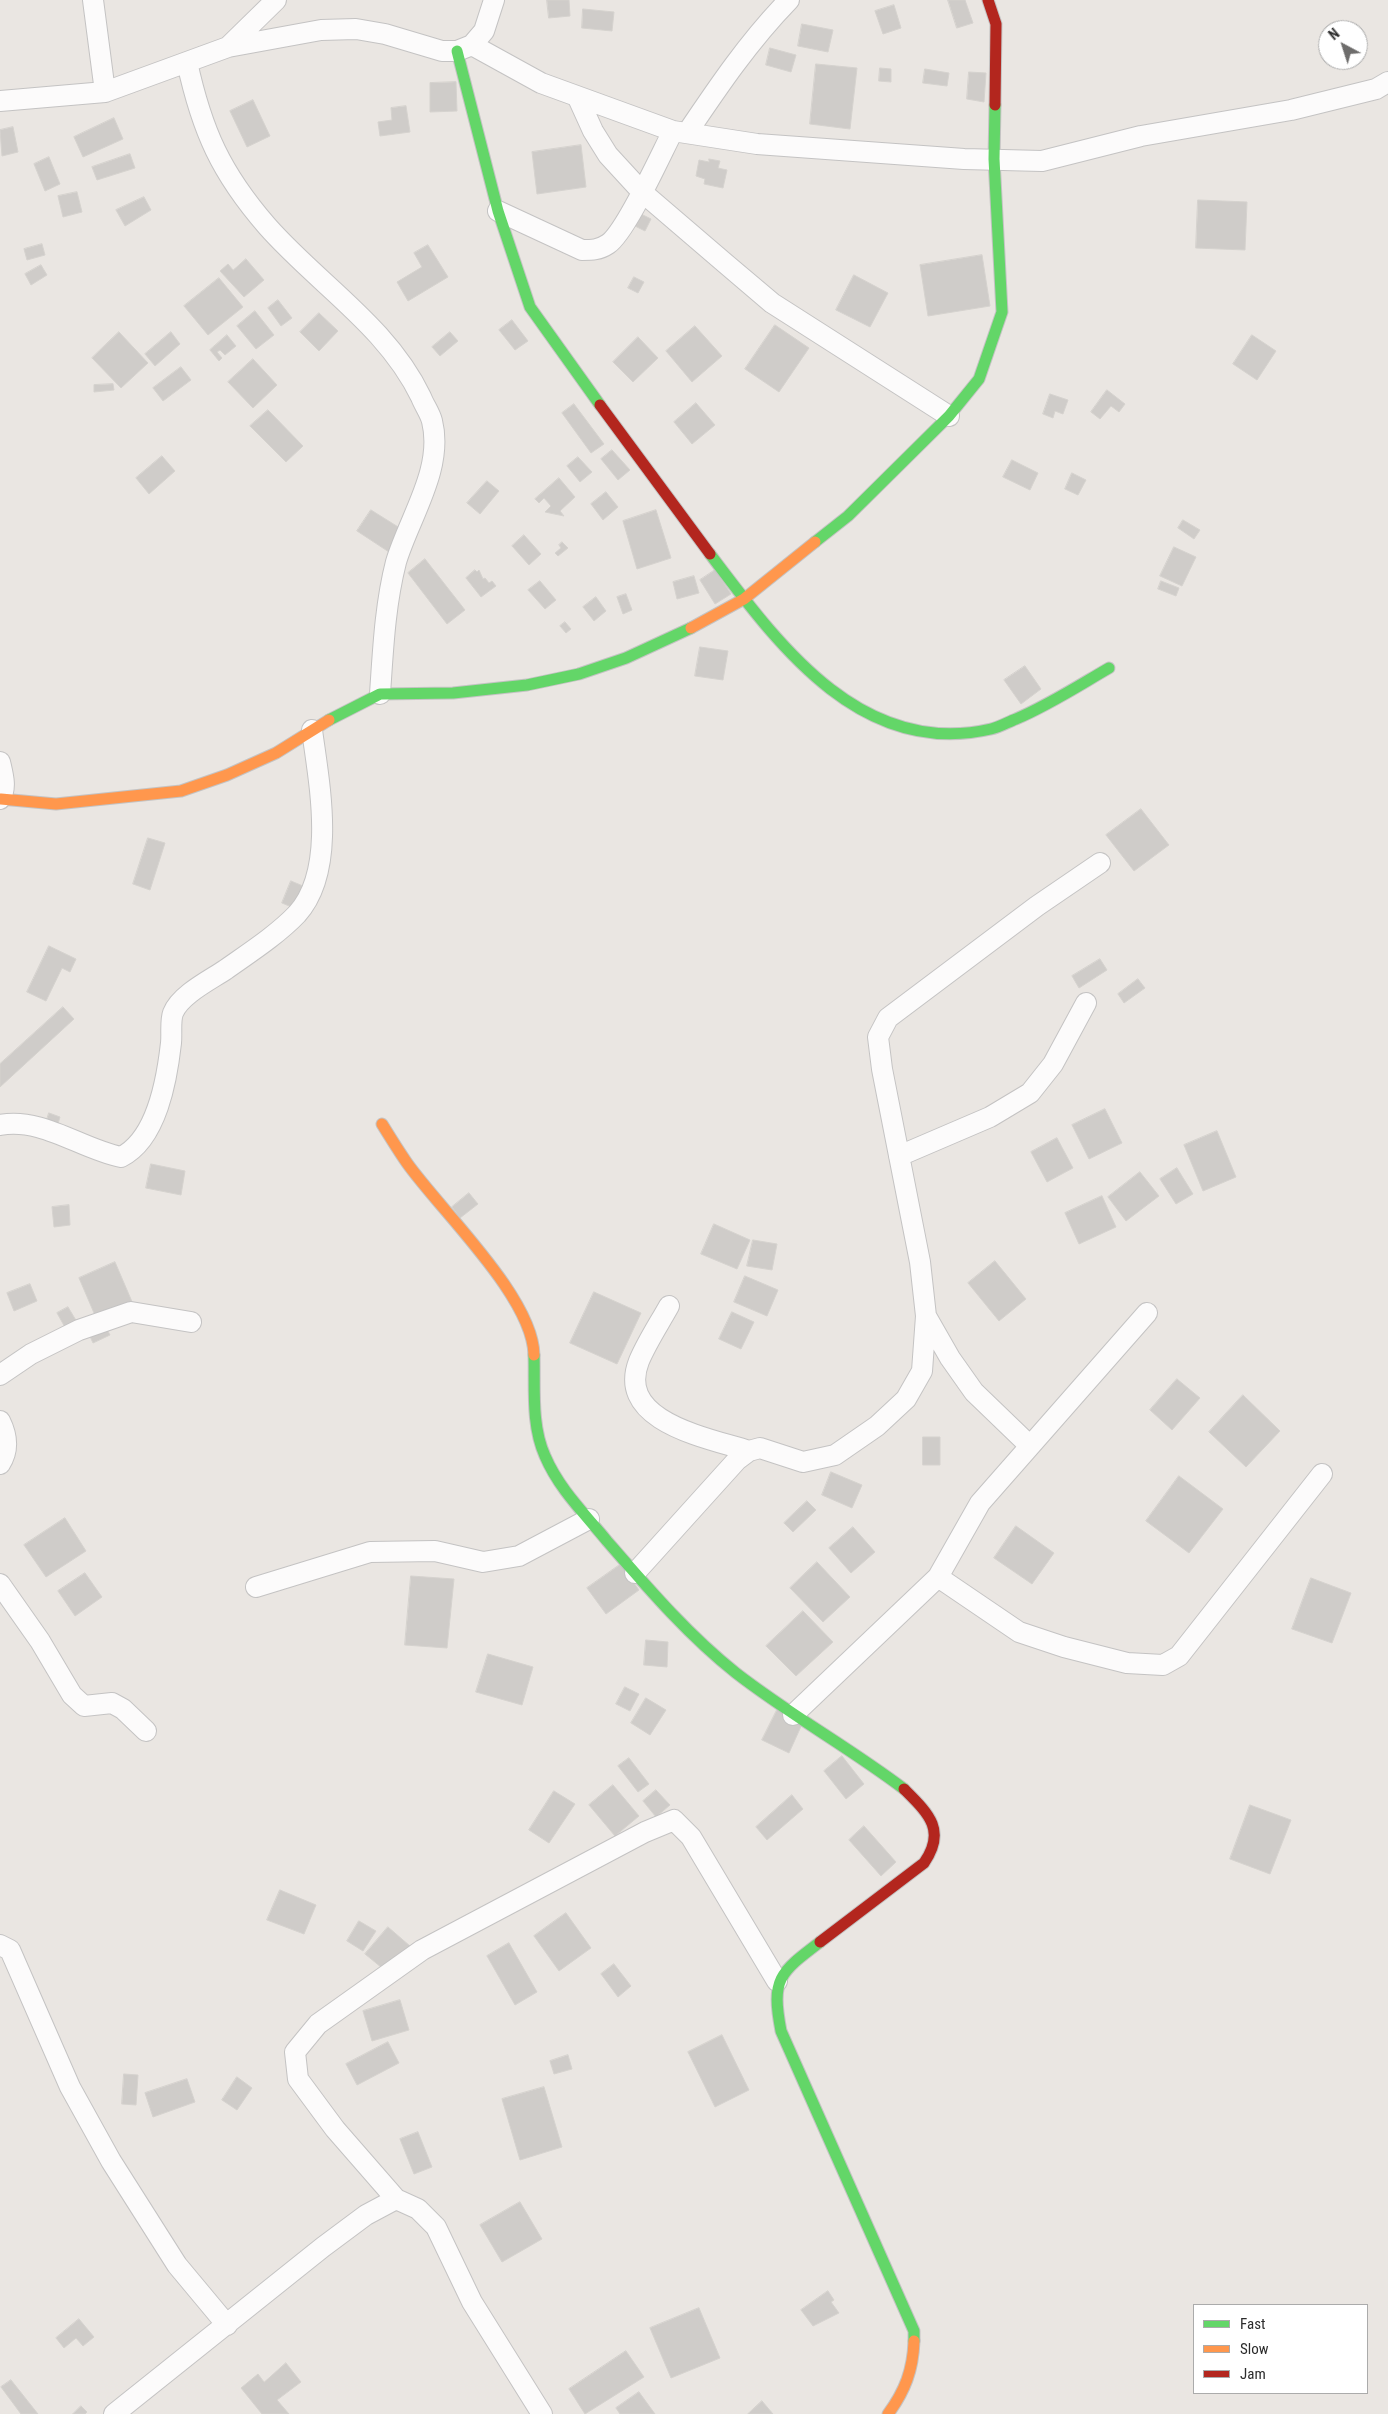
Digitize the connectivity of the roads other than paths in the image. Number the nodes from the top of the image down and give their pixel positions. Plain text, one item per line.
1 (93, 0) edge
2 (276, 0) edge
3 (494, 0) edge
4 (789, 0) edge
5 (988, 0) edge
6 (228, 47) junction
7 (465, 48) junction
8 (188, 62) junction
9 (1384, 87) edge
10 (104, 92) junction
11 (578, 98) junction
12 (0, 101) edge
13 (680, 132) junction
14 (994, 159) junction
15 (642, 192) junction
16 (498, 210) junction
17 (949, 416) junction
18 (744, 599) junction
19 (1109, 668) dead end
20 (380, 694) junction
21 (312, 730) junction
22 (0, 762) edge
23 (0, 799) edge
24 (1100, 863) dead end
25 (1086, 1002) dead end
26 (382, 1124) dead end
27 (0, 1125) edge
28 (899, 1156) junction
29 (669, 1306) dead end
30 (1147, 1313) dead end
31 (926, 1316) junction
32 (191, 1322) dead end
33 (0, 1375) edge
34 (0, 1421) edge
35 (1029, 1445) junction
36 (749, 1451) junction
37 (0, 1464) edge
38 (1322, 1474) dead end
39 (589, 1519) junction
40 (635, 1573) junction
41 (938, 1577) junction
42 (0, 1584) edge
43 (256, 1587) dead end
44 (793, 1715) junction
45 (146, 1731) dead end
46 (0, 1945) edge
47 (778, 1981) junction
48 (396, 2199) junction
49 (227, 2325) junction
50 (114, 2414) edge
51 (542, 2414) edge
52 (888, 2414) edge

1 - 10 street
2 - 6 street
3 - 7 street
4 - 13 street
5 - 14 street
6 - 7 street
6 - 8 street
7 - 11 street
7 - 16 street
8 - 10 street
8 - 20 street
9 - 14 street
10 - 12 street
11 - 13 street
11 - 15 street
13 - 14 street
13 - 15 street
14 - 17 street
15 - 16 street
15 - 17 street
16 - 18 street
17 - 18 street
18 - 19 street
18 - 20 street
20 - 21 street
21 - 23 street
21 - 27 street
22 - 23 street
24 - 28 street
25 - 28 street
26 - 39 street
28 - 31 street
29 - 36 street
30 - 35 street
31 - 35 street
31 - 36 street
32 - 33 street
34 - 37 street
35 - 41 street
36 - 40 street
38 - 41 street
39 - 40 street
39 - 43 street
40 - 44 street
41 - 44 street
42 - 45 street
44 - 47 street
46 - 49 street
47 - 48 street
47 - 52 street
48 - 49 street
48 - 51 street
49 - 50 street

